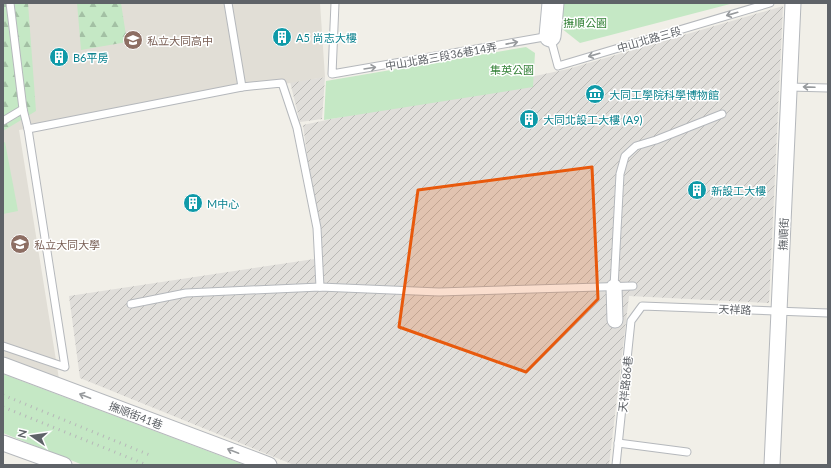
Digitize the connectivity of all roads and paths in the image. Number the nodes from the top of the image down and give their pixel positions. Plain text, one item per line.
1 (10, 3) edge
2 (228, 3) edge
3 (335, 3) edge
4 (553, 3) edge
5 (770, 3) edge
6 (793, 3) edge
7 (550, 36) junction
8 (242, 87) junction
9 (789, 87) junction
10 (828, 88) edge
11 (23, 109) junction
12 (722, 114) dead end
13 (3, 121) edge
14 (28, 129) junction
15 (633, 286) dead end
16 (320, 287) junction
17 (614, 287) junction
18 (131, 304) dead end
19 (642, 306) joint
20 (779, 311) junction
21 (828, 313) edge
22 (615, 320) dead end
23 (3, 346) edge
24 (3, 365) edge
25 (3, 443) edge
26 (618, 443) junction
27 (687, 452) dead end
28 (64, 465) edge
29 (270, 465) edge
30 (616, 465) edge
31 (772, 465) edge

1 - 11 lane
2 - 8 lane
3 -> 7 lane, 中山北路三段36巷14弄
4 - 7 street
5 -> 7 lane, 中山北路三段
6 - 9 street, 撫順街
8 - 14 lane
8 - 16 lane
10 -> 9 lane
9 - 20 street, 撫順街
11 - 13 lane
11 - 14 lane
12 - 17 lane
14 - 23 lane
15 - 17 lane
16 - 17 lane
16 - 18 lane
17 - 22 street
19 - 20 lane, 天祥路
19 - 26 lane, 天祥路86巷
20 - 21 lane, 天祥路
20 - 31 street, 撫順街
29 -> 24 street, 撫順街41巷
25 - 28 street
26 - 27 lane
26 - 30 lane, 天祥路86巷

